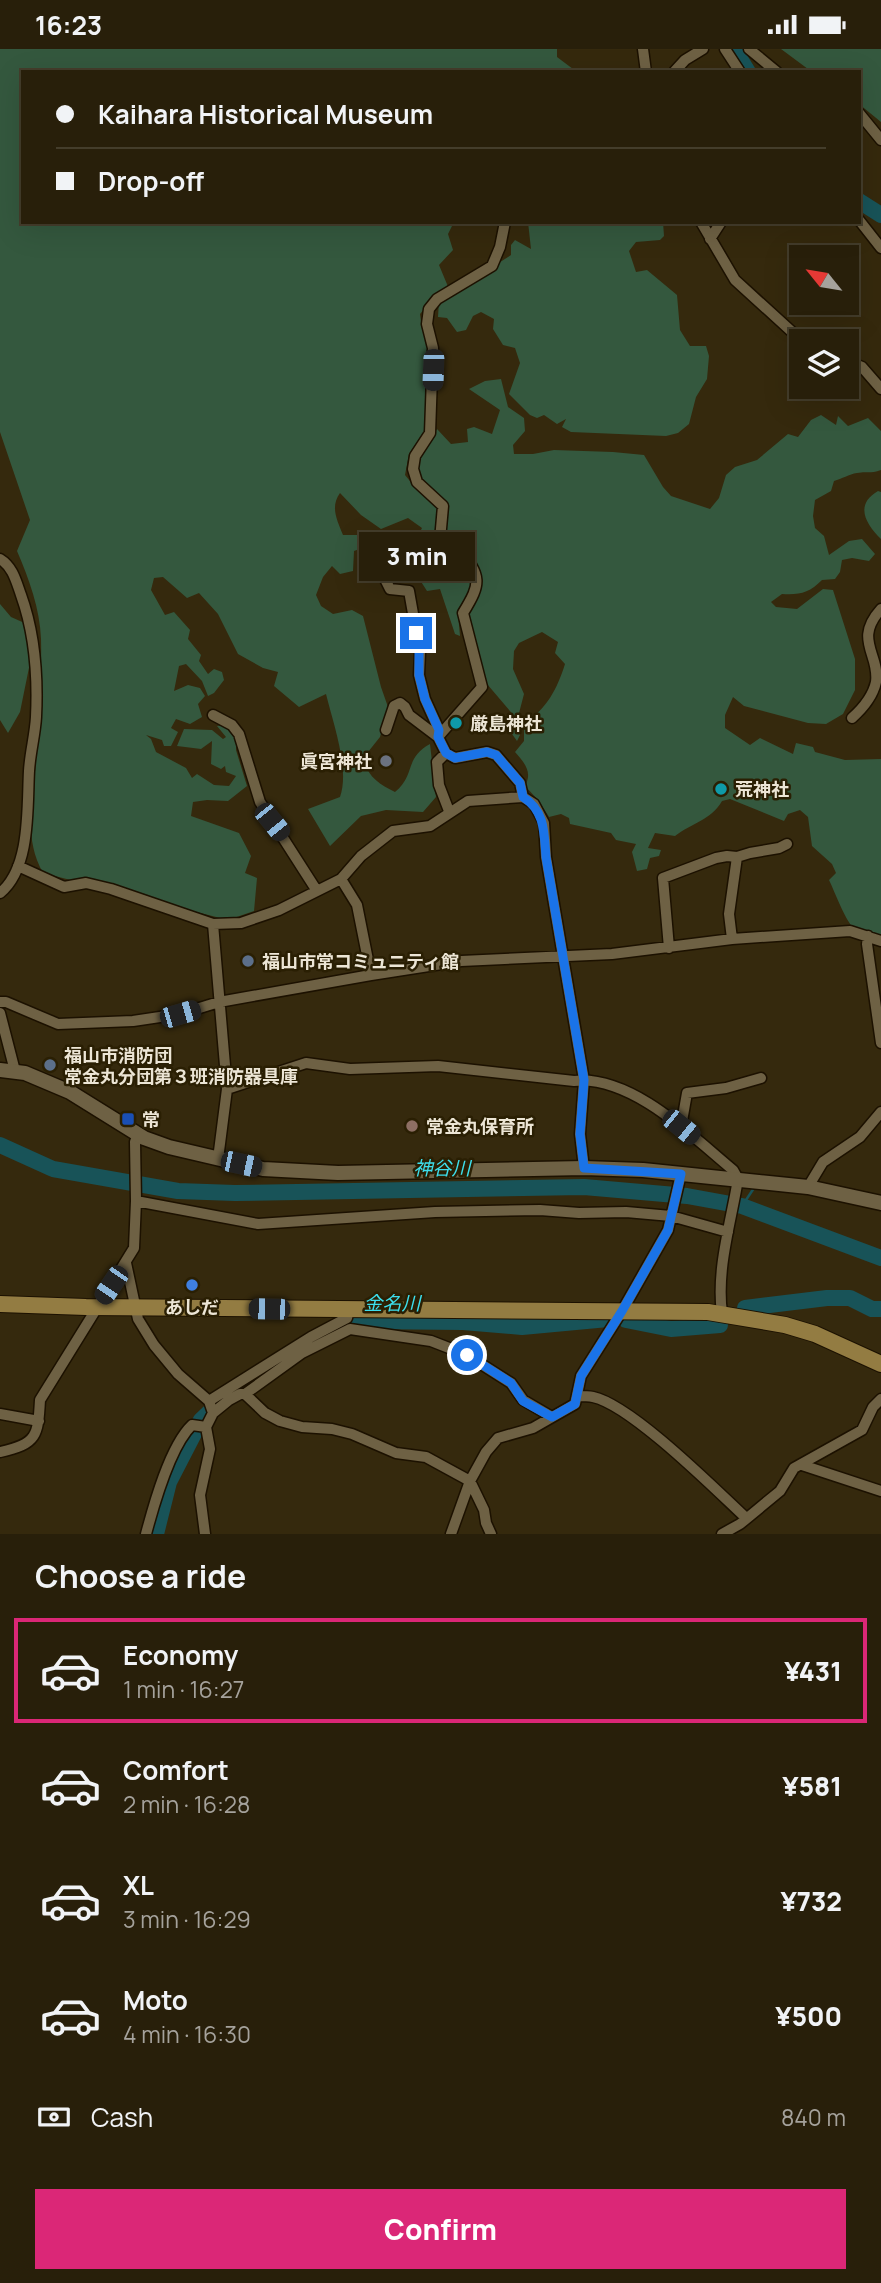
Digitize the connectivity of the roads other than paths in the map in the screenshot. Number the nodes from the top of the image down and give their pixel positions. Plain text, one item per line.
1 (643, 49) edge
2 (703, 49) edge
3 (726, 49) edge
4 (749, 49) edge
5 (646, 70) edge
6 (676, 70) edge
7 (739, 70) edge
8 (775, 70) edge
9 (861, 115) edge
10 (881, 140) edge
11 (861, 223) edge
12 (505, 224) edge
13 (702, 224) edge
14 (720, 224) edge
15 (710, 239) junction
16 (881, 248) edge
17 (789, 329) edge
18 (859, 366) edge
19 (881, 389) edge
20 (373, 555) dead end
21 (0, 559) edge
22 (881, 609) edge
23 (213, 715) dead end
24 (852, 718) dead end
25 (386, 730) dead end
26 (438, 737) junction
27 (446, 753) junction
28 (523, 797) junction
29 (449, 811) junction
30 (787, 844) dead end
31 (737, 857) junction
32 (18, 866) junction
33 (341, 879) junction
34 (317, 891) junction
35 (0, 893) edge
36 (213, 924) junction
37 (868, 936) junction
38 (732, 939) junction
39 (881, 940) edge
40 (669, 948) junction
41 (564, 958) junction
42 (372, 975) junction
43 (0, 1002) edge
44 (219, 1002) junction
45 (0, 1013) edge
46 (881, 1043) edge
47 (7, 1071) edge
48 (761, 1078) dead end
49 (584, 1080) junction
50 (227, 1089) junction
51 (881, 1112) edge
52 (681, 1127) junction
53 (138, 1134) junction
54 (218, 1159) junction
55 (584, 1168) junction
56 (681, 1174) junction
57 (738, 1182) junction
58 (808, 1187) junction
59 (136, 1201) junction
60 (881, 1203) edge
61 (671, 1216) junction
62 (728, 1233) junction
63 (126, 1263) junction
64 (0, 1304) edge
65 (97, 1307) junction
66 (137, 1307) junction
67 (349, 1310) junction
68 (622, 1311) junction
69 (722, 1313) junction
70 (881, 1364) edge
71 (246, 1394) junction
72 (577, 1396) junction
73 (881, 1399) edge
74 (211, 1407) junction
75 (0, 1414) edge
76 (552, 1417) junction
77 (39, 1421) junction
78 (206, 1427) junction
79 (0, 1452) edge
80 (802, 1465) junction
81 (470, 1481) junction
82 (881, 1491) edge
83 (745, 1517) junction
84 (146, 1534) edge
85 (205, 1534) edge
86 (452, 1534) edge
87 (491, 1534) edge
88 (722, 1534) edge

1 - 5 street
2 - 6 street
3 - 7 street
4 - 8 street
9 - 10 street
11 - 16 street
12 - 26 street
13 - 15 street
14 - 15 street
15 - 17 street
18 - 19 street
20 - 26 street
21 - 32 street
22 - 24 street
23 - 34 street
25 - 26 street
26 - 27 street
27 - 28 street
27 - 29 street
28 - 29 street
28 - 41 street
29 - 33 street
30 - 31 street
31 - 38 street
31 - 40 street
32 - 35 street
32 - 36 street
33 - 34 street
33 - 42 street
34 - 36 street
36 - 44 street
37 - 38 street
37 - 39 street
37 - 46 street
38 - 40 street
40 - 41 street
41 - 42 street
41 - 49 street
42 - 44 street
43 - 44 street
44 - 50 street
45 - 47 street
47 - 53 street
48 - 52 street
49 - 50 street
49 - 52 street
49 - 55 street
50 - 54 street
51 - 58 street
52 - 57 street
53 - 54 street
53 - 59 street
54 - 55 street
55 - 56 street
56 - 57 street
56 - 61 street
57 - 58 street
57 - 62 street
58 - 60 street
59 - 61 street
59 - 63 street
61 - 62 street
61 - 68 street
62 - 69 street
63 - 65 street
63 - 66 street
64 - 65 main road
65 - 66 main road
65 - 77 street
66 - 67 main road
66 - 74 street
67 - 68 main road
67 - 74 street
68 - 69 main road
68 - 72 street
69 - 70 main road
71 - 74 street
71 - 76 street
71 - 81 street
72 - 76 street
72 - 83 street
73 - 80 street
74 - 78 street
75 - 77 street
76 - 81 street
77 - 79 street
78 - 84 street
78 - 85 street
80 - 82 street
80 - 83 street
81 - 86 street
81 - 87 street
83 - 88 street

